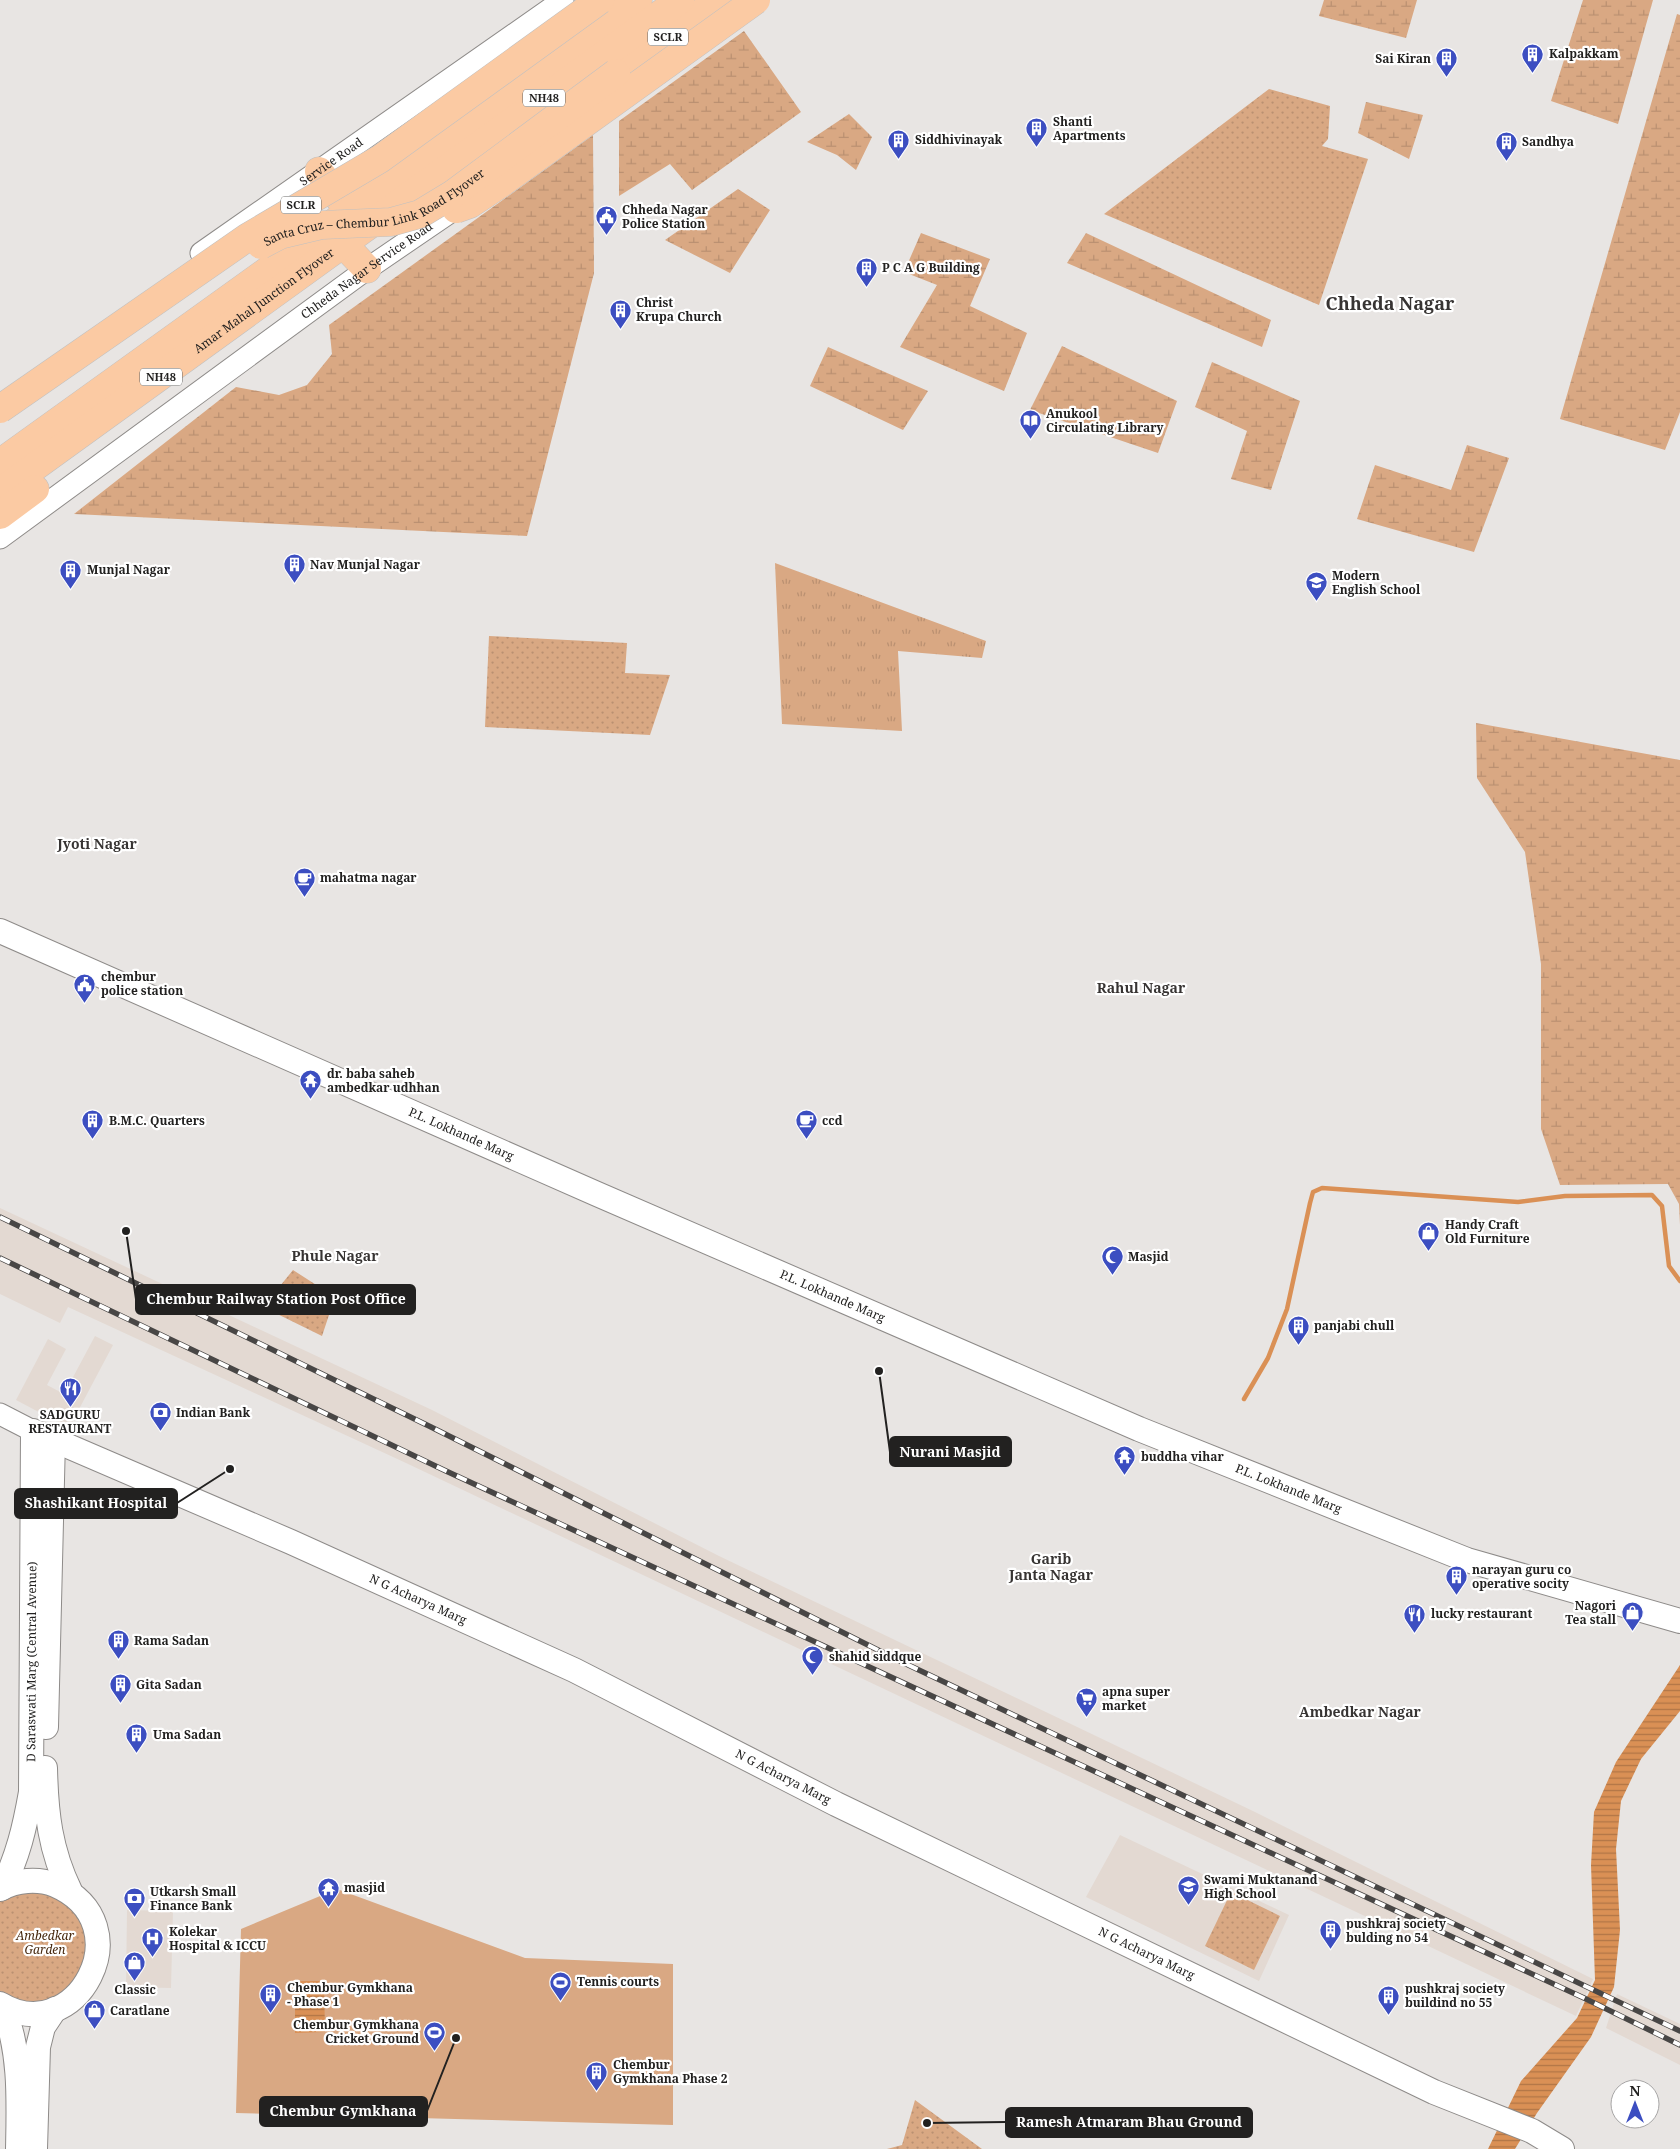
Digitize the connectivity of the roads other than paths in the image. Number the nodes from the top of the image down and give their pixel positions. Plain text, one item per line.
1 (563, 0) edge
2 (600, 0) edge
3 (638, 0) edge
4 (680, 0) edge
5 (719, 0) edge
6 (756, 0) edge
7 (767, 0) edge
8 (319, 171) junction
9 (401, 187) junction
10 (346, 207) junction
11 (391, 222) junction
12 (348, 249) junction
13 (367, 269) junction
14 (0, 393) edge
15 (0, 409) edge
16 (0, 424) edge
17 (0, 441) edge
18 (0, 463) edge
19 (0, 492) edge
20 (0, 515) edge
21 (0, 538) edge
22 (0, 931) edge
23 (0, 1414) edge
24 (43, 1435) junction
25 (1680, 1621) edge
26 (1, 1888) edge
27 (70, 1891) junction
28 (1, 2005) edge
29 (55, 2009) junction
30 (18, 2149) edge
31 (35, 2149) edge
32 (1562, 2149) edge

1 - 8 street, Service Road
2 - 15 highway, Santa Cruz – Chembur Link Road Flyover / SCLR, bridge
3 - 9 highway, NH48
4 - 9 highway, NH48
5 - 11 highway, Santa Cruz – Chembur Link Road Flyover / SCLR, bridge
6 - 11 highway, bridge
7 - 13 street, Chheda Nagar Service Road
8 - 10 highway
8 - 14 street, Service Road
9 - 10 highway
9 - 12 highway
9 - 18 highway, Amar Mahal Junction Flyover / NH48
9 - 19 highway, Amar Mahal Junction Flyover / NH48
10 - 17 highway
11 - 16 highway, Santa Cruz – Chembur Link Road Flyover / SCLR, bridge
12 - 13 highway
12 - 20 highway
13 - 21 street, Chheda Nagar Service Road
22 - 25 main road, P.L. Lokhande Marg
23 - 24 street, N G Acharya Marg
24 - 26 main road, D Saraswati Marg (Central Avenue)
24 - 27 main road
24 - 32 main road, N G Acharya Marg
26 - 27 main road
27 - 29 main road
28 - 29 main road
28 - 30 main road
29 - 31 main road

